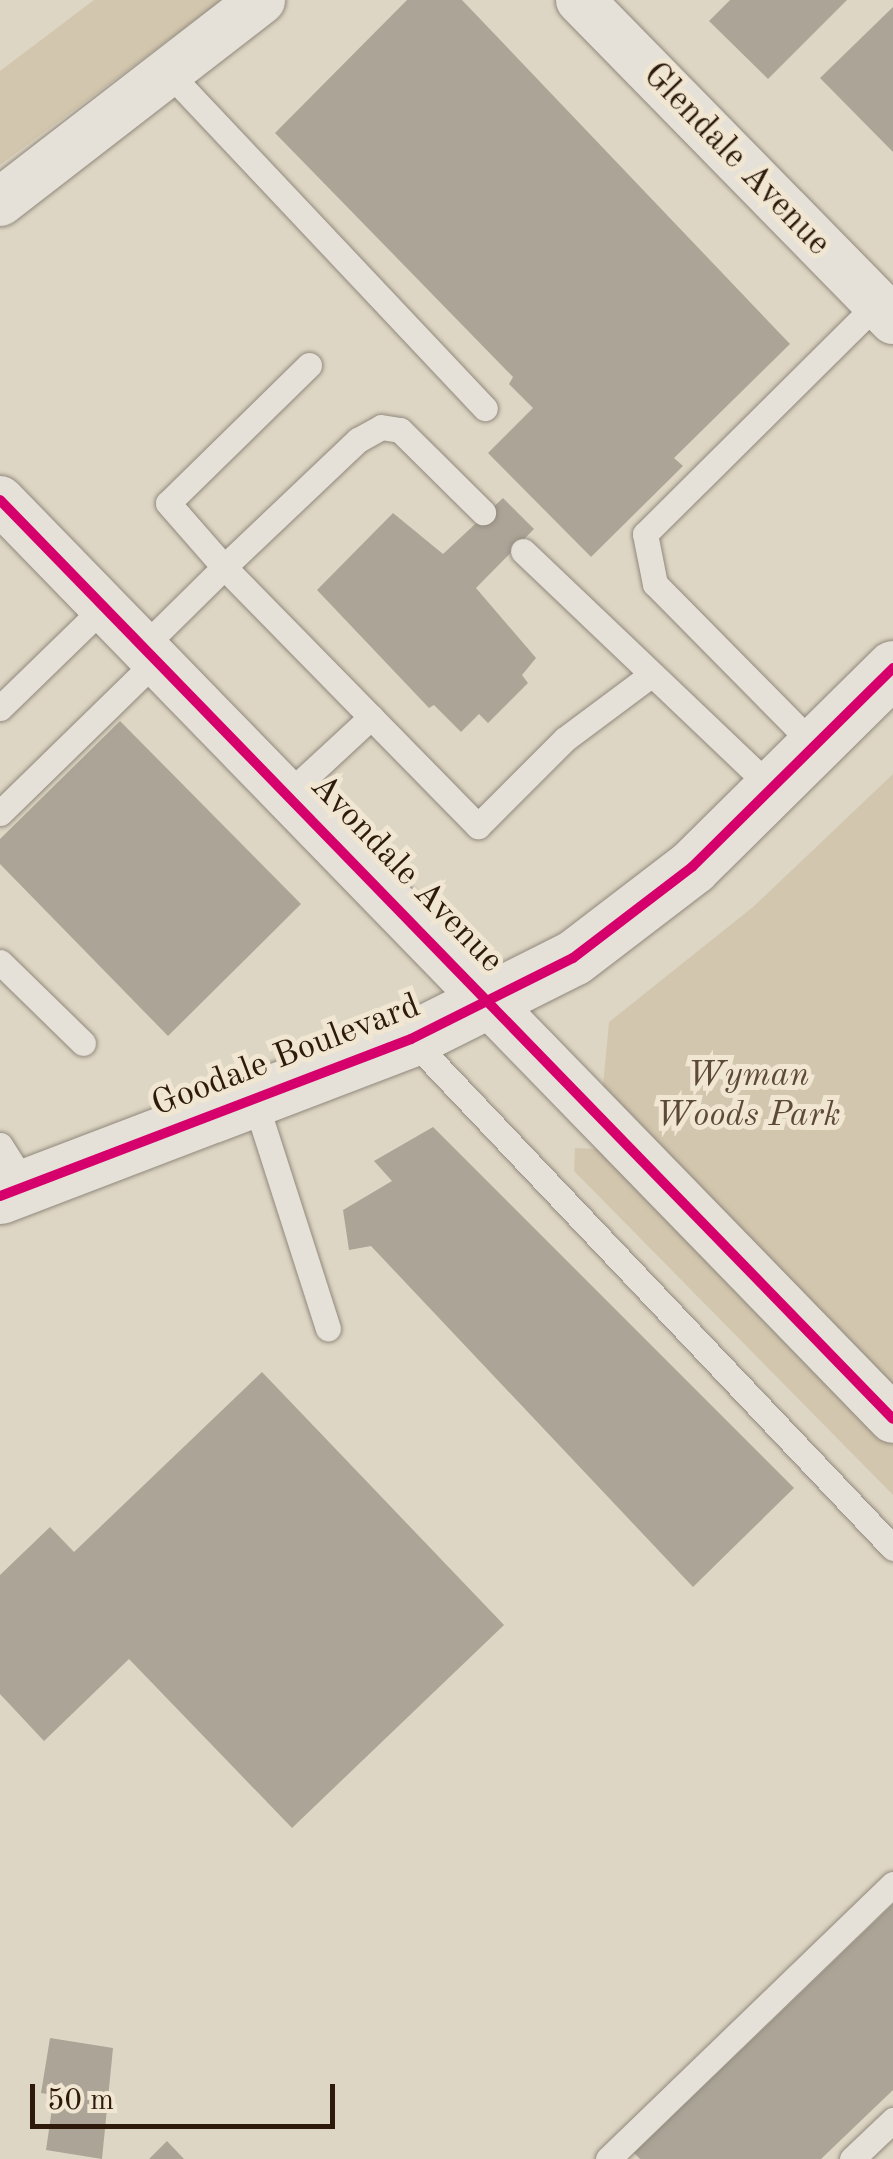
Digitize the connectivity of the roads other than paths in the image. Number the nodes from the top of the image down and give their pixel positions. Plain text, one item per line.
1 (261, 0) edge
2 (595, 5) edge
3 (168, 72) junction
4 (0, 202) edge
5 (885, 312) edge
6 (309, 365) dead end
7 (485, 408) dead end
8 (0, 500) edge
9 (483, 512) dead end
10 (523, 551) dead end
11 (224, 567) junction
12 (105, 606) junction
13 (150, 653) junction
14 (893, 668) edge
15 (651, 675) junction
16 (0, 708) edge
17 (372, 717) junction
18 (815, 746) junction
19 (772, 788) junction
20 (289, 793) junction
21 (0, 812) edge
22 (0, 962) edge
23 (492, 1002) junction
24 (411, 1038) junction
25 (83, 1042) dead end
26 (254, 1098) junction
27 (8, 1176) edge
28 (328, 1328) dead end
29 (893, 1419) edge
30 (893, 1548) edge
31 (893, 1884) edge
32 (893, 2120) edge
33 (608, 2159) edge
34 (852, 2159) edge

1 - 3 street
2 - 5 street, Glendale Avenue
3 - 4 street
3 - 7 lane
5 - 18 lane
6 - 11 lane
8 - 12 street, Avondale Avenue
9 - 11 lane
10 - 15 lane
11 - 13 lane
11 - 17 lane
12 - 13 street, Avondale Avenue
12 - 16 lane
13 - 20 street, Avondale Avenue
13 - 21 lane
14 - 18 main road, Goodale Boulevard
15 - 17 lane
15 - 19 lane
17 - 20 lane
18 - 19 main road, Goodale Boulevard
19 - 23 main road, Goodale Boulevard
20 - 23 street, Avondale Avenue
22 - 25 lane
23 - 24 main road, Goodale Boulevard
23 - 29 street, Avondale Avenue
24 - 26 main road, Goodale Boulevard
24 - 30 lane
26 - 27 main road, Goodale Boulevard
26 - 28 lane
31 - 33 lane
32 - 34 lane

